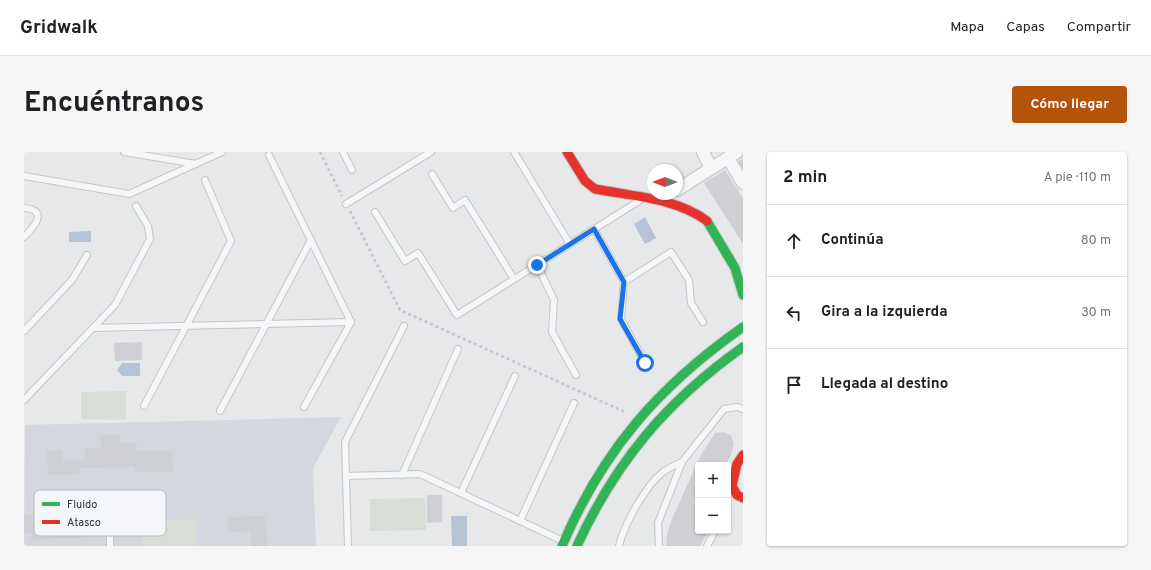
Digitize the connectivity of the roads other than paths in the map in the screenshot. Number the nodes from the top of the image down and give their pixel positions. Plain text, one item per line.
1 (124, 152) edge
2 (222, 152) edge
3 (343, 152) edge
4 (431, 152) edge
5 (514, 152) edge
6 (567, 152) edge
7 (703, 152) edge
8 (270, 155) dead end
9 (732, 155) edge
10 (196, 164) junction
11 (711, 168) junction
12 (352, 170) dead end
13 (432, 174) dead end
14 (24, 176) edge
15 (205, 180) dead end
16 (743, 183) edge
17 (683, 186) edge
18 (642, 199) junction
19 (660, 200) edge
20 (657, 202) junction
21 (346, 204) dead end
22 (136, 206) dead end
23 (24, 208) edge
24 (375, 212) dead end
25 (594, 229) junction
26 (24, 237) edge
27 (311, 240) junction
28 (570, 244) junction
29 (87, 255) dead end
30 (537, 265) junction
31 (739, 270) edge
32 (514, 279) junction
33 (624, 282) junction
34 (743, 295) edge
35 (351, 322) junction
36 (703, 322) dead end
37 (266, 324) junction
38 (186, 326) junction
39 (404, 326) dead end
40 (743, 327) edge
41 (93, 328) junction
42 (24, 331) edge
43 (743, 347) edge
44 (458, 349) dead end
45 (645, 363) dead end
46 (576, 375) dead end
47 (515, 376) dead end
48 (24, 400) edge
49 (574, 403) dead end
50 (144, 406) dead end
51 (304, 406) dead end
52 (743, 409) edge
53 (220, 411) dead end
54 (743, 455) edge
55 (682, 462) junction
56 (402, 475) junction
57 (346, 476) junction
58 (461, 494) junction
59 (743, 498) edge
60 (520, 521) junction
61 (714, 534) edge
62 (563, 544) edge
63 (348, 546) edge
64 (577, 546) edge
65 (619, 546) edge
66 (659, 546) edge
67 (707, 546) edge

1 - 10 lane
2 - 10 lane
3 - 12 lane
4 - 21 lane
5 - 28 lane
6 - 18 main road
7 - 11 street
8 - 27 lane
9 - 11 street
9 - 16 street
10 - 14 lane
11 - 17 street
13 - 32 lane
15 - 38 lane
18 - 20 main road
18 - 25 lane
19 - 20 street
20 - 31 main road
22 - 41 lane
23 - 26 lane
24 - 32 lane
25 - 28 lane
25 - 33 lane
27 - 35 lane
27 - 37 lane
28 - 30 lane
29 - 42 lane
30 - 32 lane
30 - 46 lane
31 - 34 main road
33 - 36 lane
33 - 45 lane
35 - 37 lane
35 - 51 lane
37 - 38 lane
37 - 53 lane
38 - 41 lane
38 - 50 lane
39 - 57 lane
40 - 62 main road
41 - 48 lane
43 - 64 main road
44 - 56 lane
47 - 58 lane
49 - 60 lane
52 - 55 lane
54 - 59 main road
55 - 65 lane
55 - 66 lane
56 - 57 lane
56 - 58 lane
57 - 63 lane
58 - 60 lane
60 - 62 lane
61 - 67 lane

